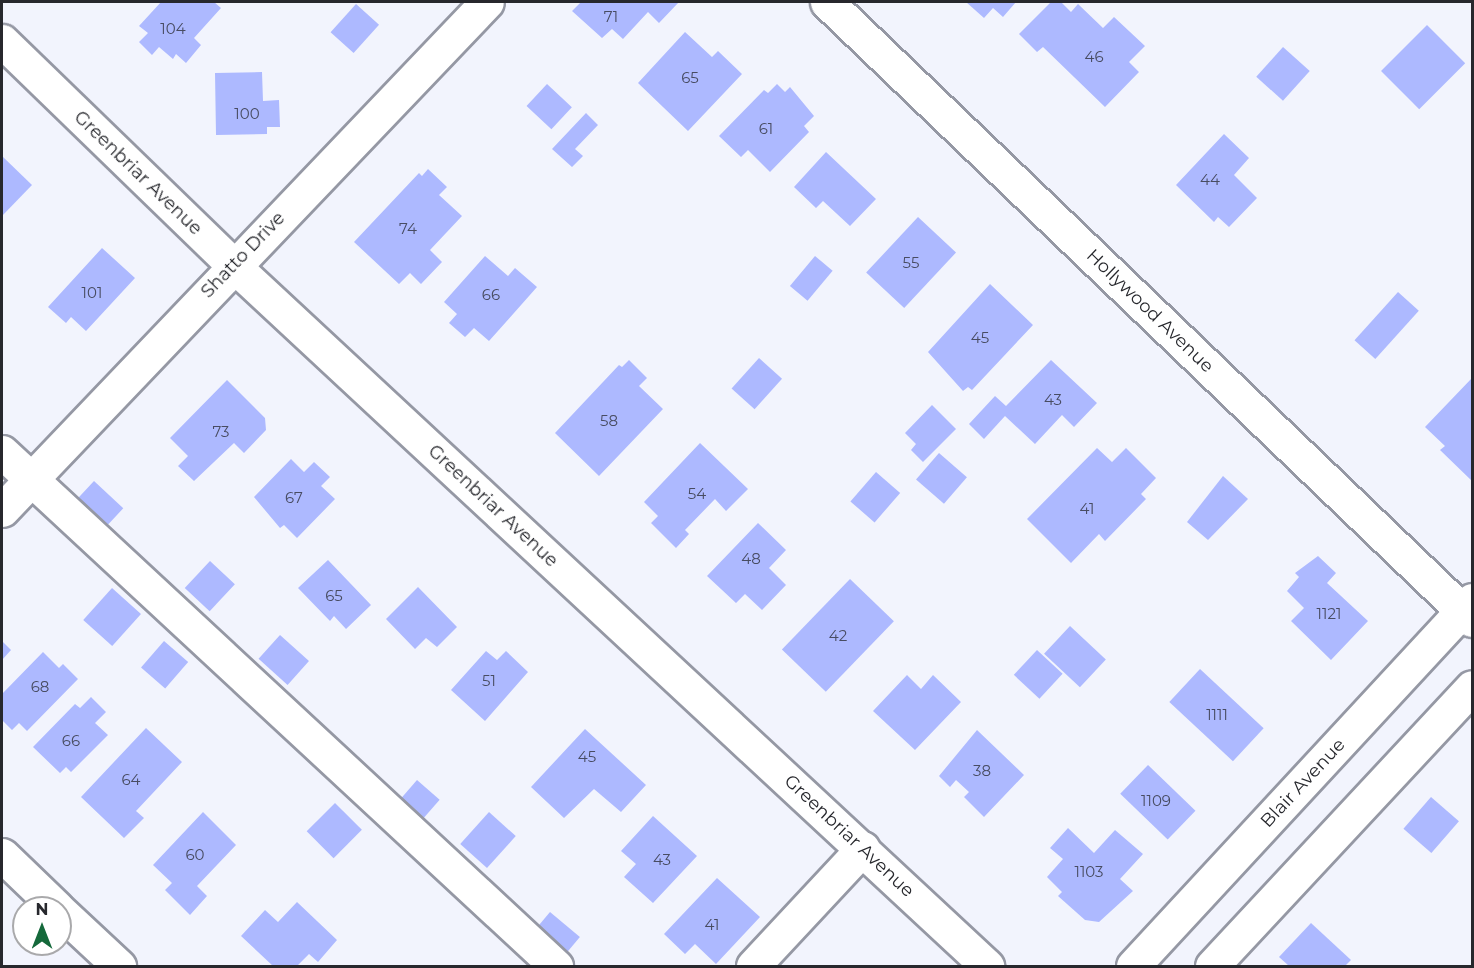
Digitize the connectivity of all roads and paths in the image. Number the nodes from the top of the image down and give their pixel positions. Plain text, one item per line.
1 (487, 2) edge
2 (827, 2) edge
3 (2, 41) edge
4 (233, 265) junction
5 (2, 452) edge
6 (30, 480) junction
7 (2, 510) edge
8 (1469, 610) edge
9 (1473, 687) edge
10 (863, 848) junction
11 (2, 855) edge
12 (45, 896) edge
13 (72, 922) edge
14 (119, 966) edge
15 (556, 966) edge
16 (753, 966) edge
17 (987, 966) edge
18 (1133, 966) edge
19 (1212, 966) edge

1 - 4 street, Shatto Drive
2 - 8 street, Hollywood Avenue
3 - 4 street, Greenbriar Avenue
4 - 6 street, Shatto Drive
4 - 10 street, Greenbriar Avenue
5 - 6 street
6 - 7 street, Shatto Drive
6 - 15 street
8 - 18 street, Blair Avenue
9 - 19 street
10 - 16 street
10 - 17 street, Greenbriar Avenue
11 - 12 street
13 - 14 street

